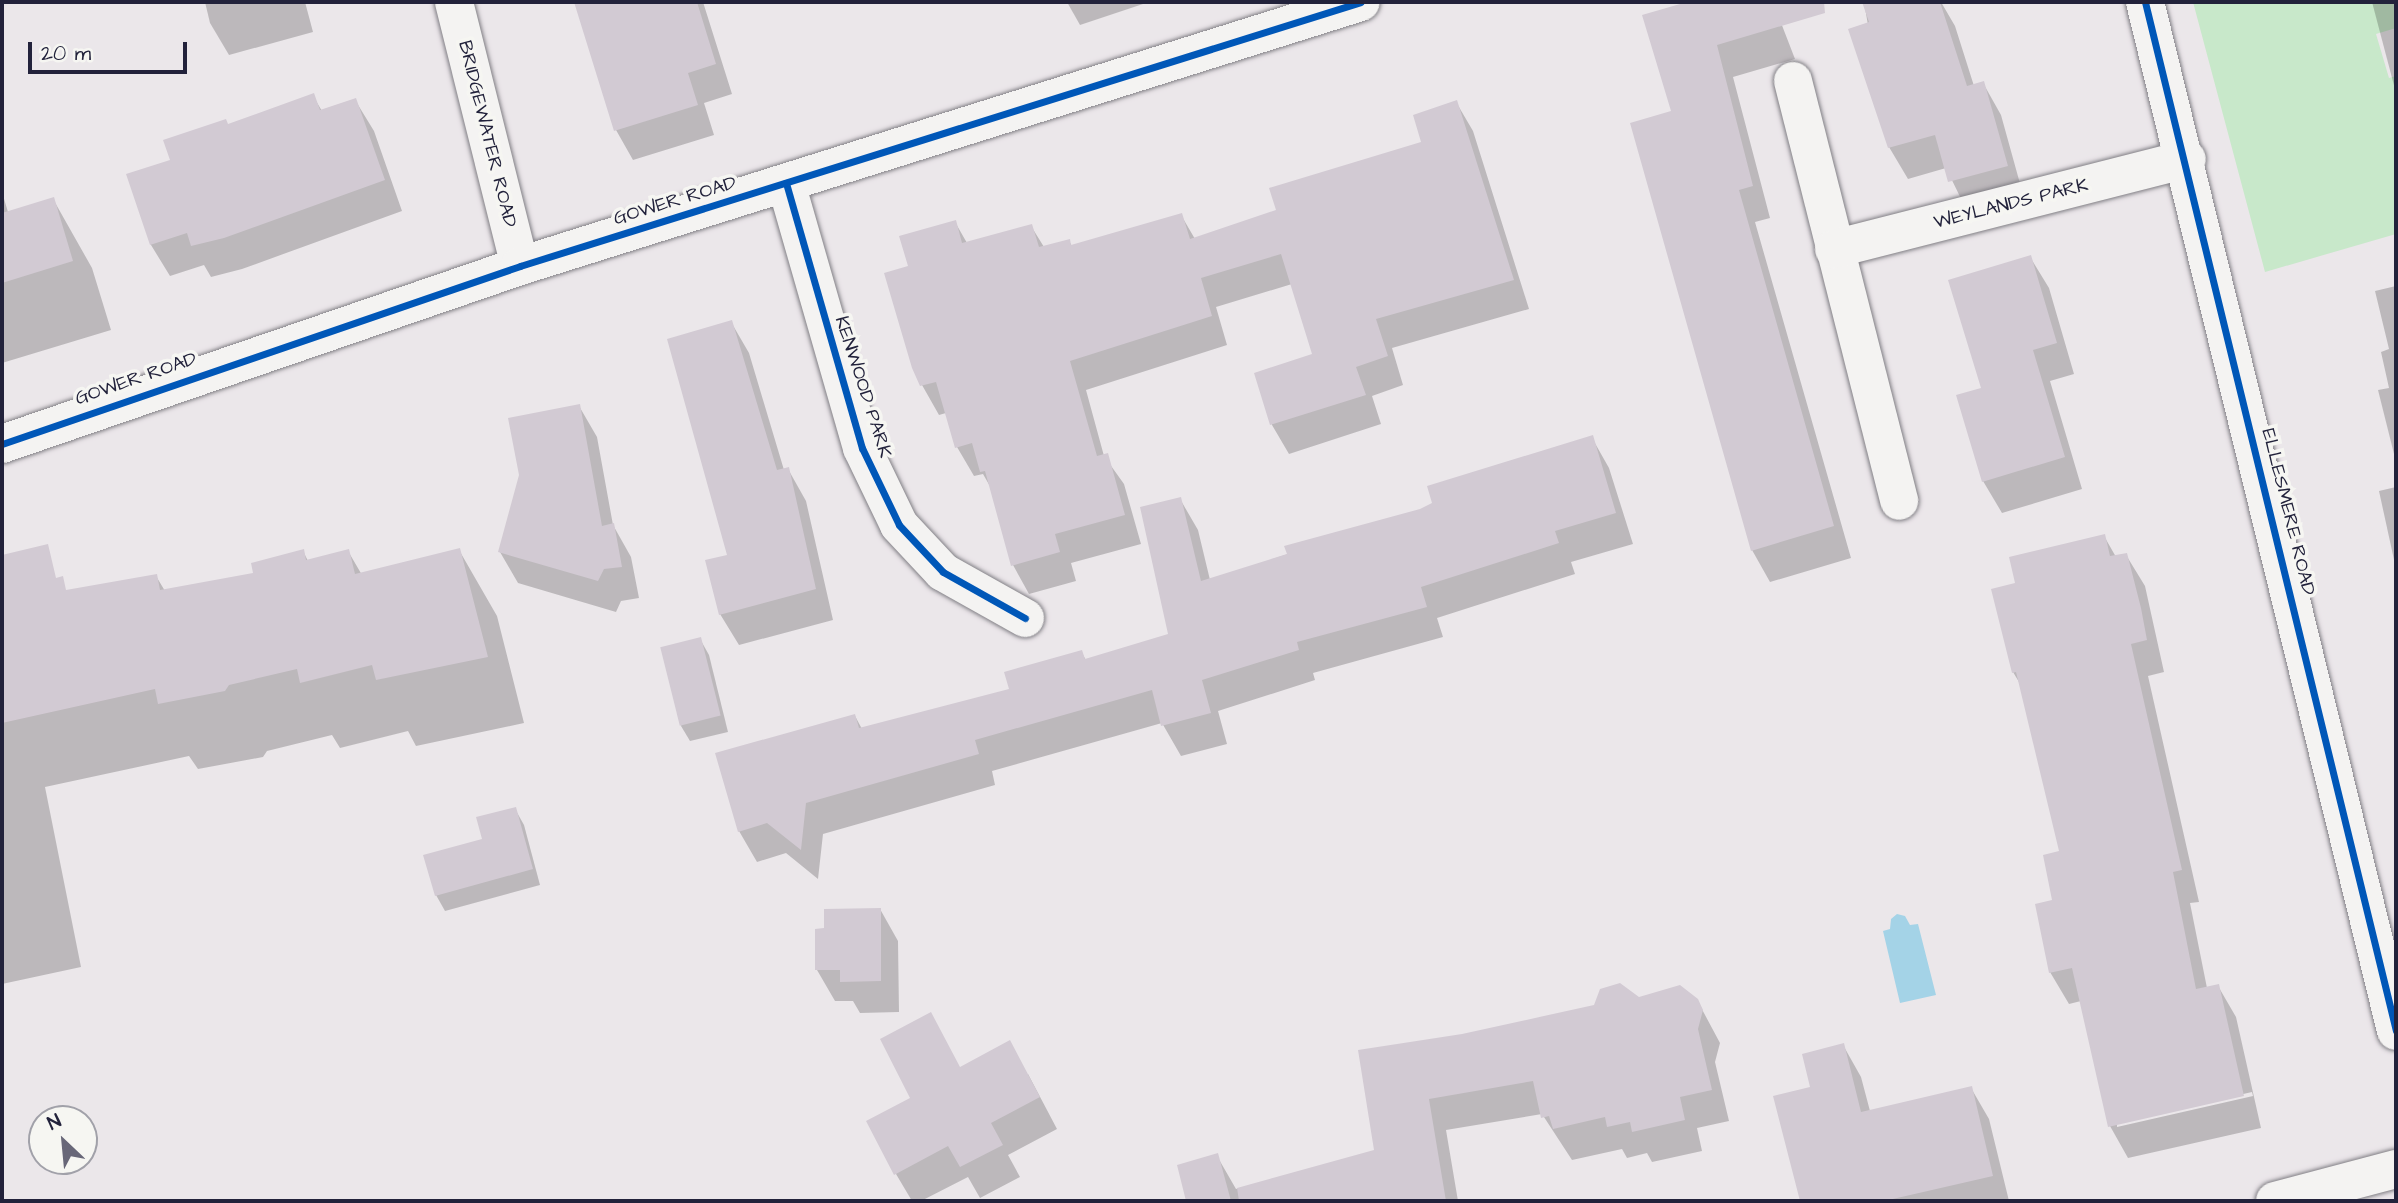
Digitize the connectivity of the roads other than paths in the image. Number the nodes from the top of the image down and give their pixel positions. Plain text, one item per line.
1 (454, 2) edge
2 (1361, 2) edge
3 (2145, 2) edge
4 (1793, 81) dead end
5 (2187, 159) junction
6 (786, 183) junction
7 (1834, 249) junction
8 (520, 266) junction
9 (2, 443) edge
10 (1899, 501) dead end
11 (1025, 618) dead end
12 (2396, 1031) edge
13 (2396, 1168) edge
14 (2274, 1201) edge

1 - 8 street, BRIDGEWATER ROAD
2 - 6 street, GOWER ROAD
3 - 5 street, ELLESMERE ROAD
4 - 7 street
5 - 7 street, WEYLANDS PARK
5 - 12 street, ELLESMERE ROAD
6 - 8 street, GOWER ROAD
6 - 11 street, KENWOOD PARK
7 - 10 street
8 - 9 street, GOWER ROAD
13 - 14 street

